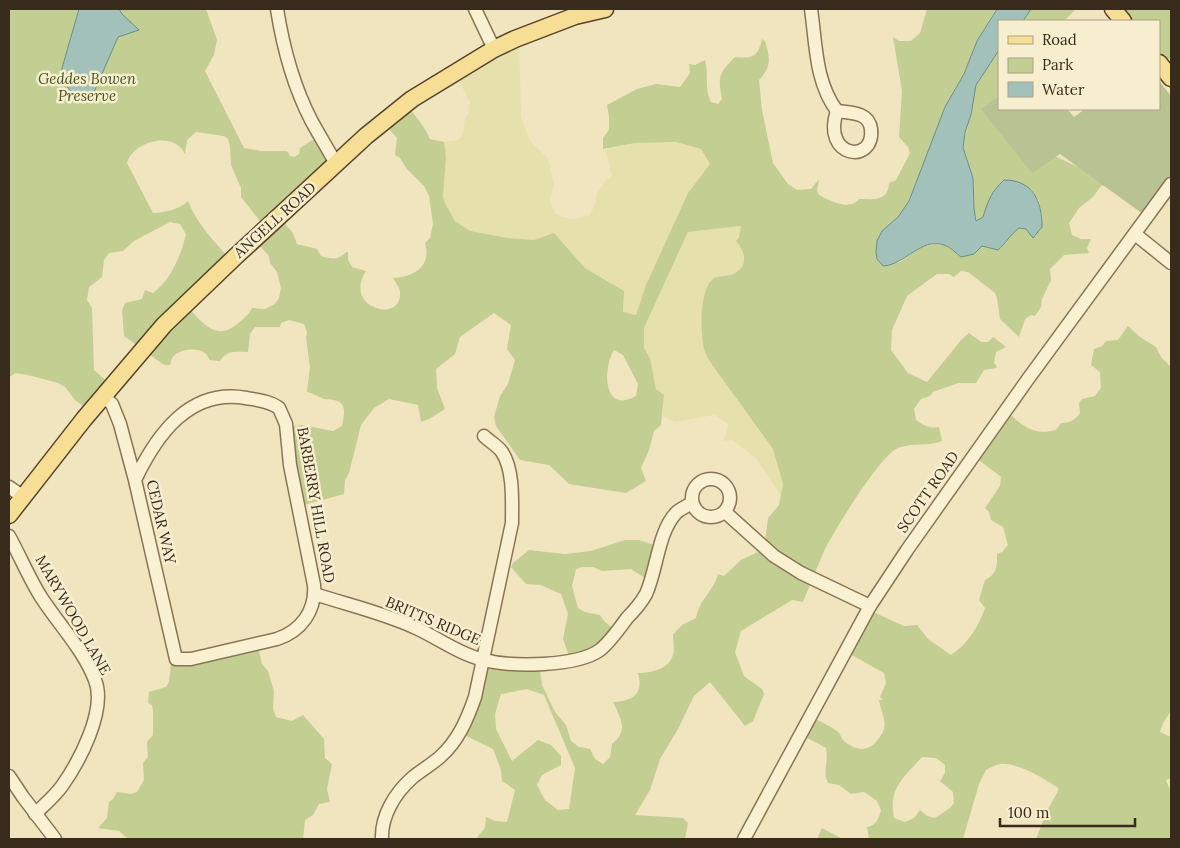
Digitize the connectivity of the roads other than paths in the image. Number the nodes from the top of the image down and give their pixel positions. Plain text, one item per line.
1 (277, 9) edge
2 (475, 9) edge
3 (605, 9) edge
4 (811, 9) edge
5 (1113, 9) edge
6 (578, 13) edge
7 (1122, 20) edge
8 (494, 49) junction
9 (1160, 64) edge
10 (1171, 78) edge
11 (837, 111) dead end
12 (336, 164) junction
13 (1171, 184) edge
14 (1135, 234) junction
15 (1171, 262) edge
16 (103, 396) junction
17 (484, 436) dead end
18 (135, 480) junction
19 (16, 491) edge
20 (692, 503) junction
21 (725, 512) junction
22 (9, 515) edge
23 (9, 536) edge
24 (315, 594) junction
25 (870, 606) junction
26 (176, 659) joint
27 (484, 660) junction
28 (9, 776) edge
29 (35, 814) junction
30 (55, 839) edge
31 (382, 839) edge
32 (744, 839) edge

1 - 12 street
2 - 8 street
3 - 6 main road, ANGELL ROAD
4 - 11 street
5 - 7 main road
6 - 8 main road, ANGELL ROAD
8 - 12 main road, ANGELL ROAD
9 - 10 main road
12 - 16 main road, ANGELL ROAD
13 - 14 street, SCOTT ROAD
14 - 15 street
14 - 25 street, SCOTT ROAD
16 - 18 street, CEDAR WAY
16 - 19 main road, ANGELL ROAD
17 - 27 street
18 - 24 street, BARBERRY HILL ROAD
18 - 26 street, CEDAR WAY
19 - 22 main road, ANGELL ROAD
20 - 21 street
20 - 21 street
20 - 27 street, BRITTS RIDGE
21 - 25 street
23 - 29 street, MARYWOOD LANE
24 - 26 street, BARBERRY HILL ROAD
24 - 27 street, BRITTS RIDGE
25 - 32 street, SCOTT ROAD
27 - 31 street
28 - 29 street
29 - 30 street

